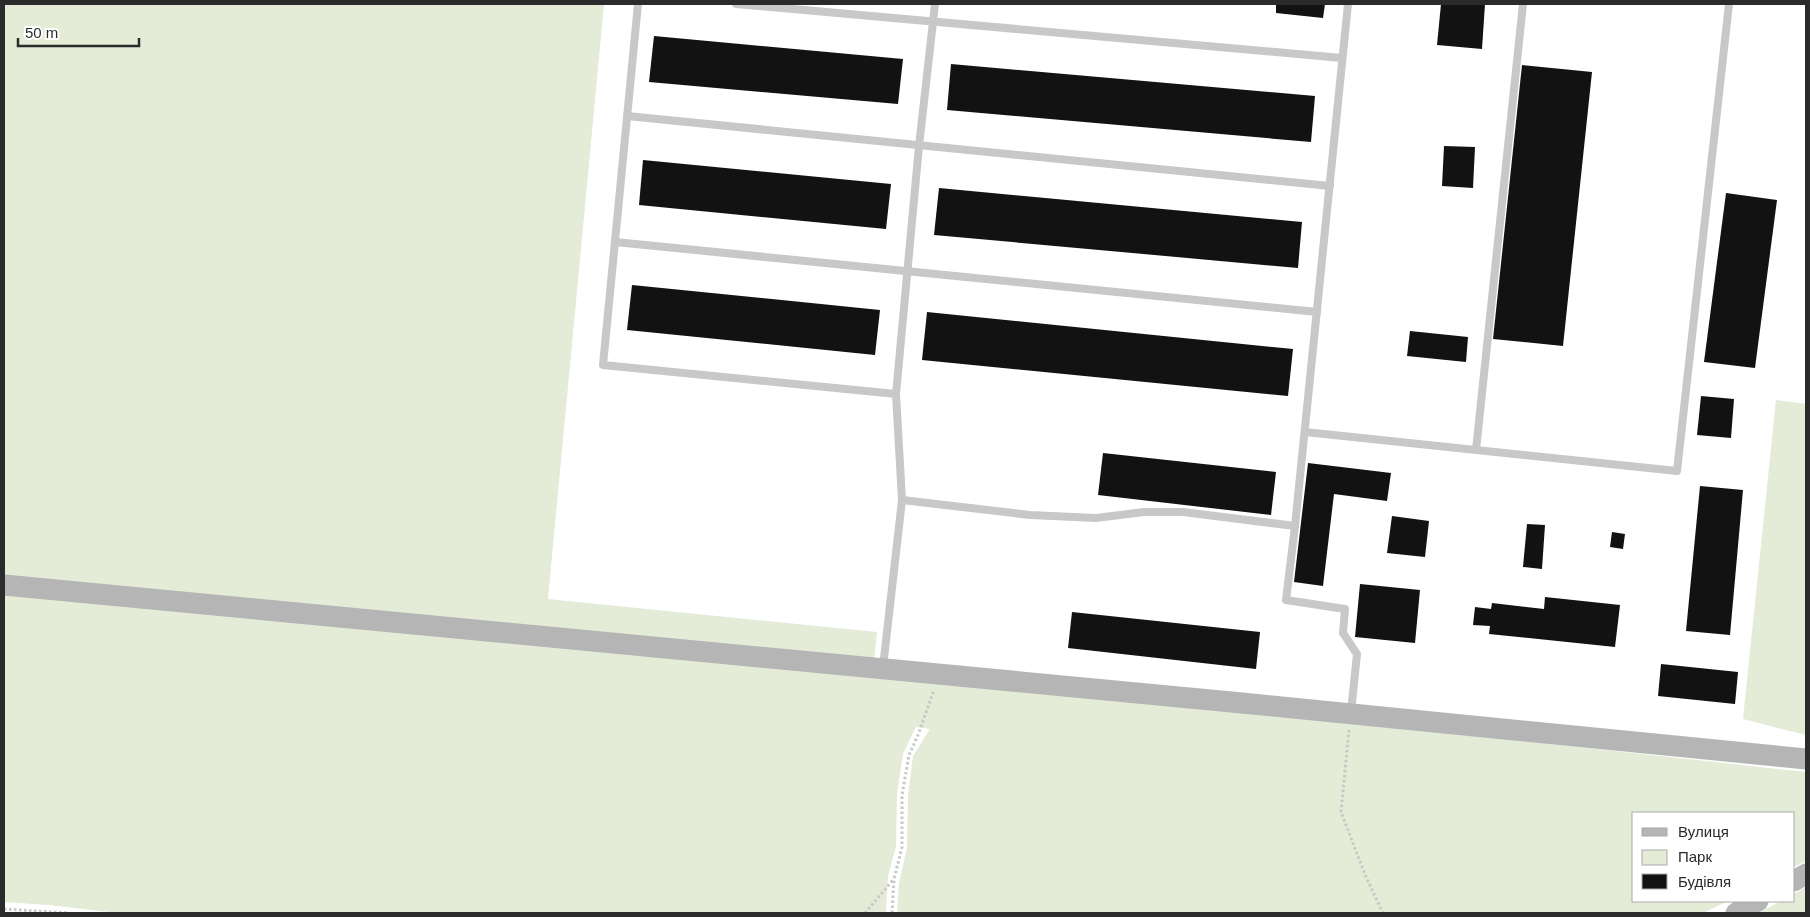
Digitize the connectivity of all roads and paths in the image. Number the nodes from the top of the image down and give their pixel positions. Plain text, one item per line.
1 (638, 4) edge
2 (736, 4) edge
3 (935, 4) edge
4 (1348, 4) edge
5 (1523, 4) edge
6 (1729, 4) edge
7 (933, 22) junction
8 (1342, 58) junction
9 (627, 116) junction
10 (919, 146) junction
11 (1330, 186) junction
12 (615, 242) junction
13 (907, 270) junction
14 (1317, 312) junction
15 (896, 394) junction
16 (1305, 432) junction
17 (1476, 450) junction
18 (902, 500) junction
19 (1296, 526) junction
20 (4, 585) edge
21 (883, 669) junction
22 (939, 674) junction
23 (1351, 714) junction
24 (1806, 759) edge
25 (1806, 874) edge
26 (894, 879) junction
27 (1795, 880) edge
28 (1756, 902) edge
29 (4, 909) edge
30 (68, 913) edge
31 (865, 913) edge
32 (892, 913) edge
33 (1383, 913) edge
34 (1736, 913) edge

1 - 9 lane
2 - 7 lane
3 - 7 lane
4 - 8 lane
5 - 17 lane
6 - 17 lane
7 - 8 lane
7 - 10 lane
8 - 11 lane
9 - 10 lane
9 - 12 lane
10 - 11 lane
10 - 13 lane
11 - 14 lane
12 - 13 lane
12 - 15 lane
13 - 14 lane
13 - 15 lane
14 - 16 lane
15 - 18 lane
16 - 17 lane
16 - 19 lane
18 - 19 lane
18 - 21 lane
19 - 23 lane
20 - 21 street
21 - 22 street
22 - 23 street
22 - 26 path
23 - 24 street
23 - 33 path
25 - 27 street
26 - 31 path
26 - 32 path
28 - 34 street
29 - 30 path

